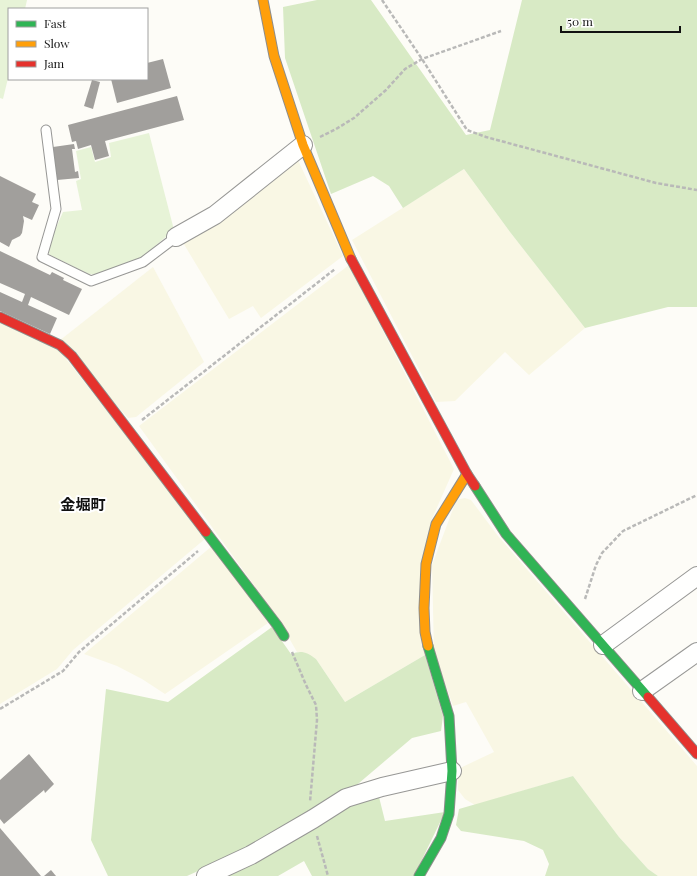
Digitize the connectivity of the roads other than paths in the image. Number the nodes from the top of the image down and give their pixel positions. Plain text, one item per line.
1 (263, 0) edge
2 (46, 130) dead end
3 (303, 145) junction
4 (176, 237) joint
5 (0, 317) edge
6 (468, 474) junction
7 (697, 576) edge
8 (284, 636) road end
9 (603, 645) junction
10 (697, 652) edge
11 (642, 690) junction
12 (697, 754) edge
13 (452, 771) junction
14 (206, 876) edge
15 (419, 876) edge

1 - 3 street
2 - 4 lane
3 - 4 street
3 - 6 street
5 - 8 street
6 - 9 street
6 - 13 street
7 - 9 street
9 - 11 street
10 - 11 street
11 - 12 street
13 - 14 street
13 - 15 street

